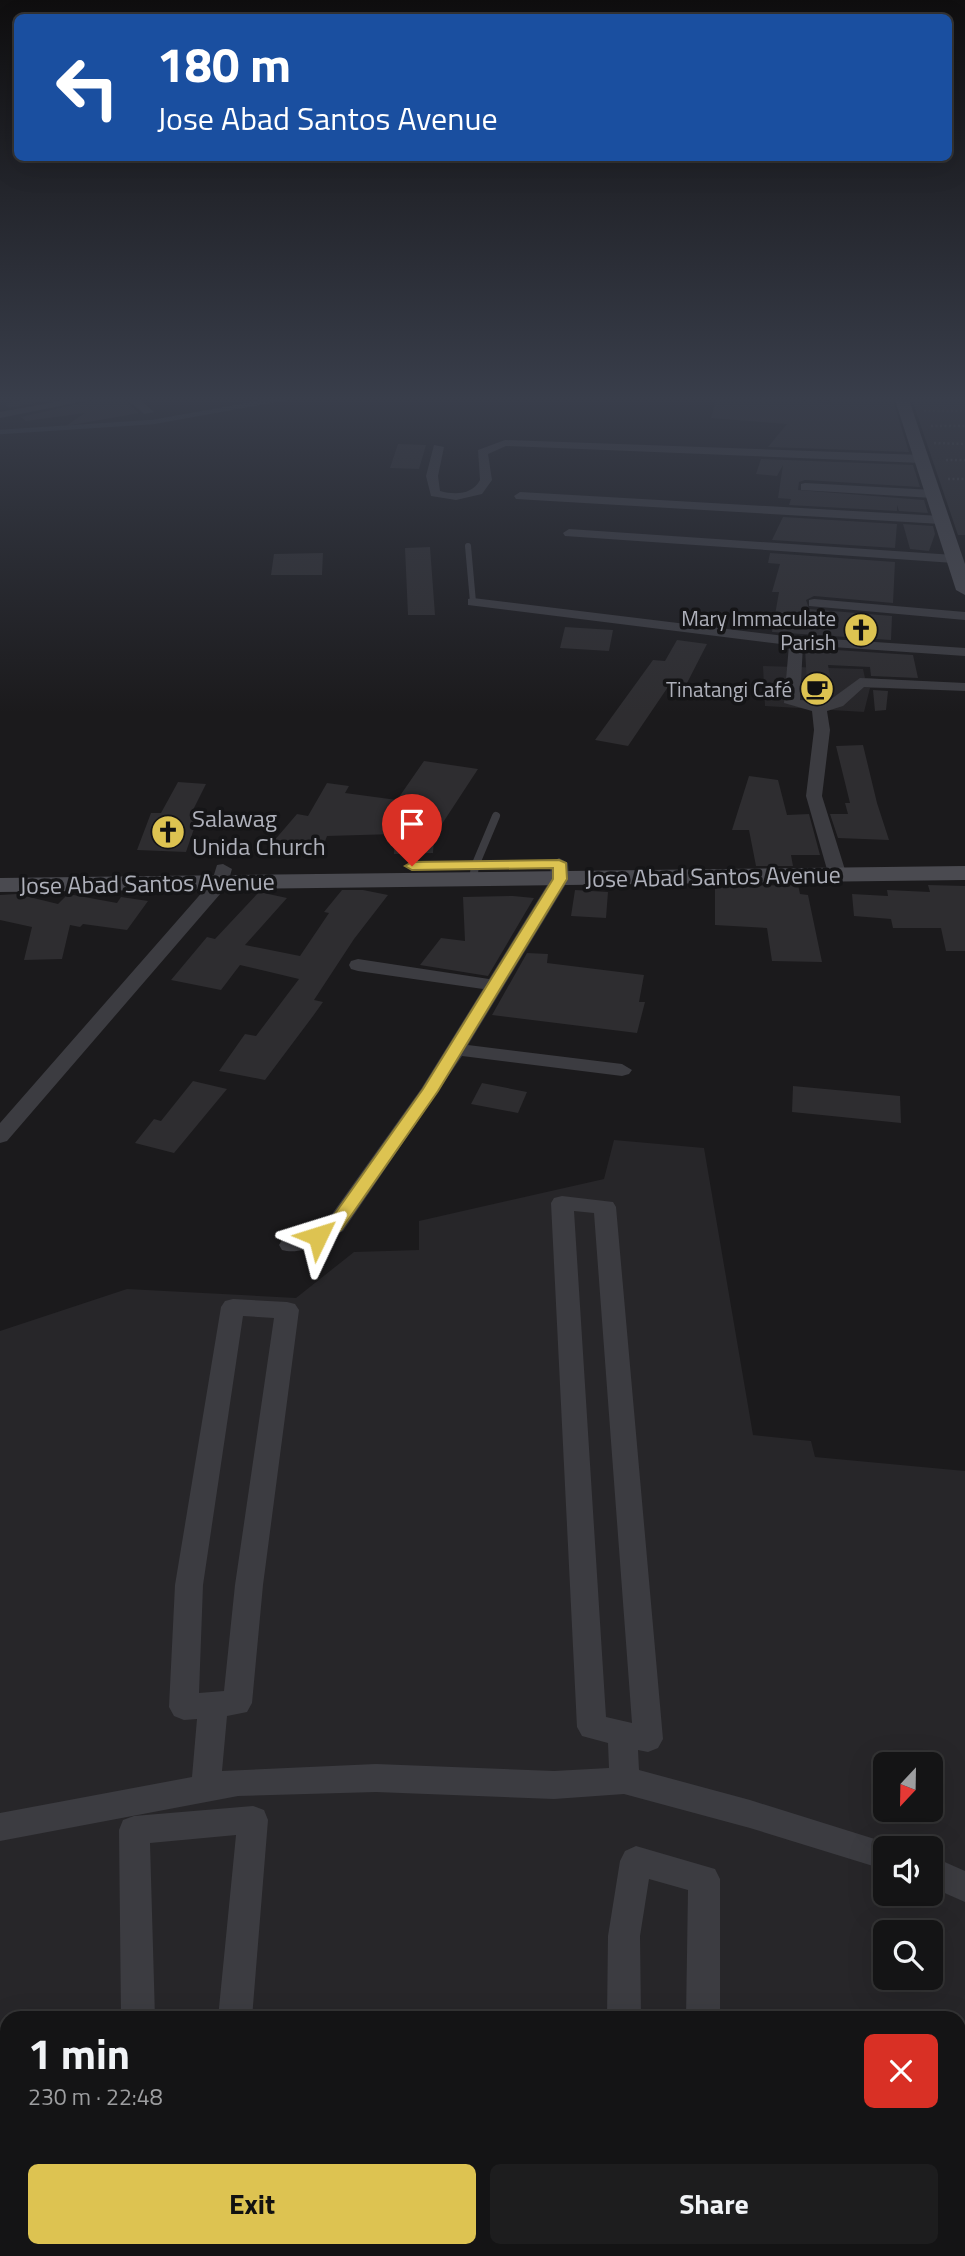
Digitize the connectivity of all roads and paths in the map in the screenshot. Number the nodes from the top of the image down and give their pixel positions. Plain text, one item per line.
1 (630, 502) edge
2 (936, 502) edge
3 (941, 520) junction
4 (569, 533) dead end
5 (468, 546) dead end
6 (954, 559) junction
7 (965, 590) edge
8 (473, 602) joint
9 (814, 603) dead end
10 (965, 616) edge
11 (796, 641) junction
12 (965, 652) edge
13 (965, 687) edge
14 (819, 707) junction
15 (496, 816) dead end
16 (965, 860) edge
17 (834, 867) junction
18 (0, 871) edge
19 (560, 871) junction
20 (474, 873) junction
21 (965, 873) edge
22 (222, 876) junction
23 (0, 885) edge
24 (358, 965) dead end
25 (493, 985) junction
26 (455, 1049) junction
27 (622, 1070) dead end
28 (0, 1136) edge
29 (290, 1245) dead end
30 (213, 1705) junction
31 (622, 1733) junction
32 (624, 1780) junction
33 (206, 1788) junction
34 (0, 1827) edge
35 (873, 1852) edge
36 (943, 1877) edge
37 (965, 1887) edge
38 (138, 2011) edge
39 (236, 2011) edge
40 (624, 2011) edge
41 (703, 2011) edge

1 - 3 street
2 - 3 main road
3 - 6 main road
4 - 6 street
5 - 8 lane
6 - 7 main road
8 - 11 street
9 - 10 street
11 - 12 street
11 - 14 street
13 - 14 street
14 - 17 street
15 - 20 lane
16 - 17 main road, Jose Abad Santos Avenue
17 - 19 main road, Jose Abad Santos Avenue
17 - 21 main road, Jose Abad Santos Avenue
18 - 22 main road, Jose Abad Santos Avenue
19 - 20 main road, Jose Abad Santos Avenue
19 - 25 street
20 - 22 main road, Jose Abad Santos Avenue
22 - 23 main road, Jose Abad Santos Avenue
22 - 28 street
24 - 25 street
25 - 26 street
26 - 27 street
26 - 29 street
30 - 30 street
30 - 33 street
31 - 31 street
31 - 32 street
32 - 33 street
32 - 35 street
33 - 34 street
36 - 37 street
38 - 39 street
40 - 41 street

